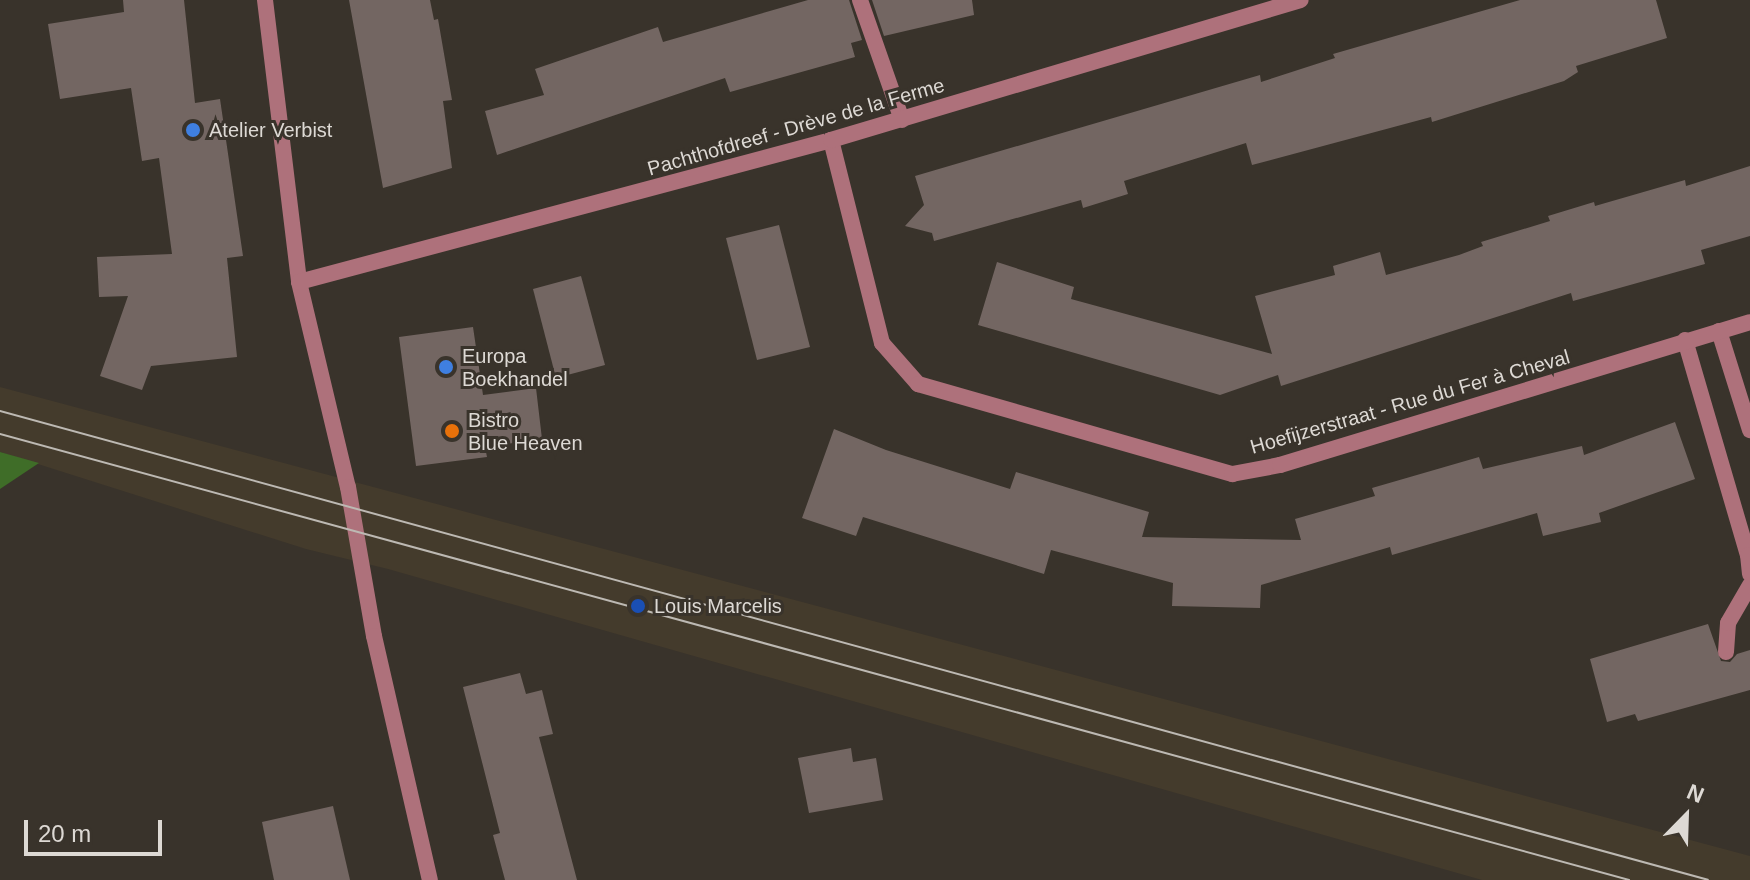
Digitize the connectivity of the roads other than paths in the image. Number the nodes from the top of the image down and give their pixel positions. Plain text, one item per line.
1 (265, 0) edge
2 (860, 0) edge
3 (1301, 0) edge
4 (902, 120) junction
5 (831, 140) junction
6 (299, 282) junction
7 (1750, 322) edge
8 (1719, 331) junction
9 (1685, 340) junction
10 (1750, 430) edge
11 (1750, 574) edge
12 (1750, 585) edge
13 (1726, 652) dead end
14 (430, 880) edge

1 - 6 street
2 - 4 street
3 - 4 street, Pachthofdreef - Drève de la Ferme
4 - 5 street, Pachthofdreef - Drève de la Ferme
5 - 6 street, Pachthofdreef - Drève de la Ferme
5 - 9 street, Hoefijzerstraat - Rue du Fer à Cheval
6 - 14 street
7 - 8 street, Hoefijzerstraat - Rue du Fer à Cheval
8 - 9 street, Hoefijzerstraat - Rue du Fer à Cheval
8 - 10 street
9 - 11 street
12 - 13 street

